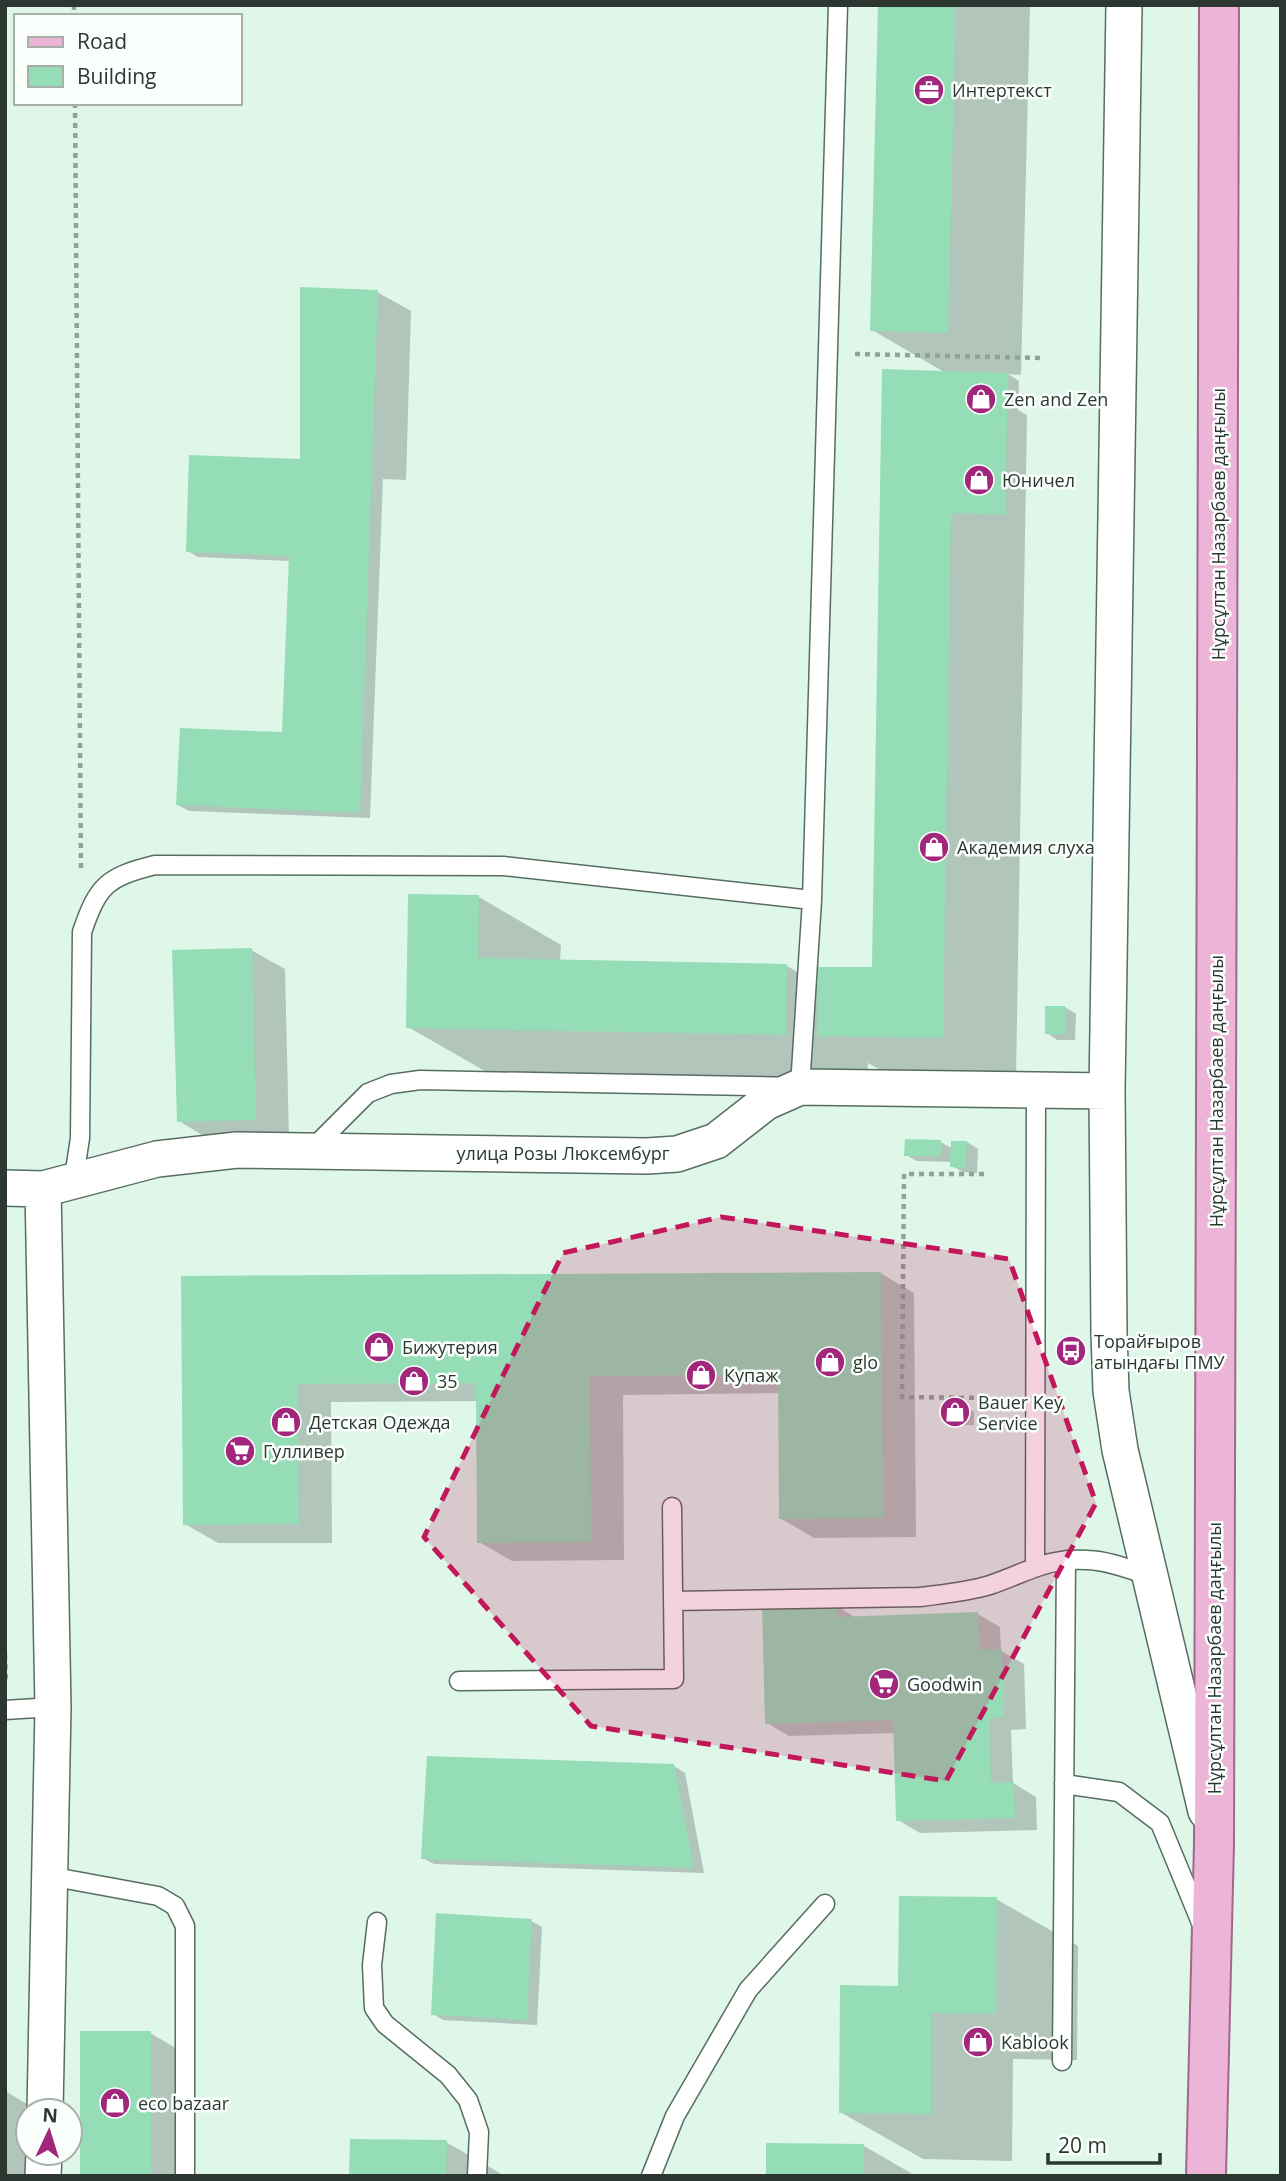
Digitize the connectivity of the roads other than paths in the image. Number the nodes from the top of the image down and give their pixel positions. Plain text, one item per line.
1 (838, 5) edge
2 (1124, 5) edge
3 (1219, 5) edge
4 (812, 900) junction
5 (800, 1087) junction
6 (1107, 1091) junction
7 (1036, 1092) junction
8 (312, 1149) junction
9 (5, 1188) edge
10 (43, 1189) junction
11 (672, 1507) dead end
12 (1066, 1560) junction
13 (1035, 1565) junction
14 (1151, 1576) junction
15 (673, 1601) junction
16 (459, 1681) dead end
17 (53, 1707) junction
18 (5, 1710) edge
19 (1064, 1784) junction
20 (1214, 1843) junction
21 (50, 1876) junction
22 (825, 1904) dead end
23 (377, 1922) dead end
24 (1211, 1946) junction
25 (1062, 2061) dead end
26 (44, 2097) edge
27 (185, 2176) edge
28 (477, 2176) edge
29 (651, 2176) edge
30 (1206, 2176) edge

1 - 4 lane
2 - 6 street
3 - 20 main road, Нұрсұлтан Назарбаев даңғылы
4 - 5 lane
4 - 10 lane
5 - 7 street, улица Розы Люксембург
5 - 8 street, улица Розы Люксембург
5 - 8 lane
6 - 7 street, улица Розы Люксембург
6 - 14 street
7 - 13 lane
8 - 10 street, улица Розы Люксембург
9 - 10 street, улица Розы Люксембург
10 - 17 street
11 - 15 lane
12 - 13 lane
12 - 14 lane
12 - 19 lane
13 - 15 lane
14 - 20 street
15 - 16 lane
17 - 18 lane
17 - 21 street
19 - 24 lane
19 - 25 lane
20 - 24 main road, Нұрсұлтан Назарбаев даңғылы
21 - 26 street
21 - 27 lane
22 - 29 lane
23 - 28 lane
24 - 30 main road, Нұрсұлтан Назарбаев даңғылы

